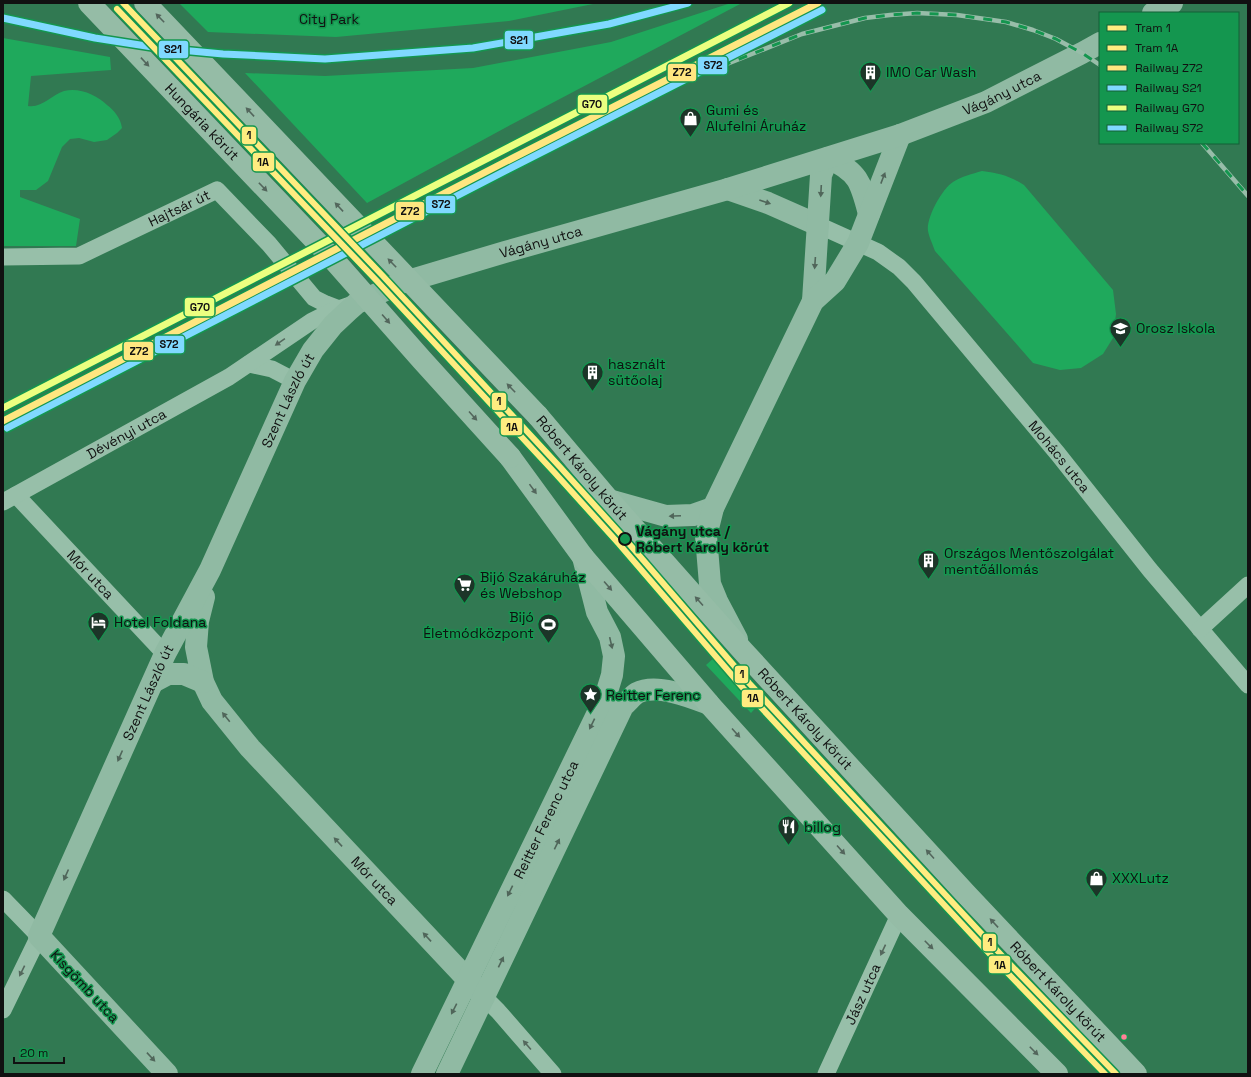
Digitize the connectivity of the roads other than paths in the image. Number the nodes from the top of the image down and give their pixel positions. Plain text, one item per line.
1 (89, 3) edge
2 (145, 3) edge
3 (1172, 3) edge
4 (1155, 12) edge
5 (1099, 43) edge
6 (900, 135) junction
7 (828, 158) junction
8 (728, 189) junction
9 (869, 214) junction
10 (818, 225) junction
11 (858, 243) junction
12 (3, 257) edge
13 (314, 298) junction
14 (813, 301) junction
15 (348, 306) junction
16 (312, 321) junction
17 (249, 364) junction
18 (295, 381) junction
19 (10, 498) edge
20 (609, 500) junction
21 (713, 508) junction
22 (583, 557) junction
23 (210, 570) junction
24 (1248, 586) edge
25 (1200, 629) junction
26 (743, 651) junction
27 (165, 654) junction
28 (153, 682) junction
29 (203, 682) junction
30 (1248, 685) edge
31 (710, 704) junction
32 (3, 899) edge
33 (899, 915) junction
34 (39, 936) junction
35 (468, 981) junction
36 (484, 997) junction
37 (3, 1010) edge
38 (167, 1074) edge
39 (422, 1074) edge
40 (447, 1074) edge
41 (553, 1074) edge
42 (826, 1074) edge
43 (1057, 1074) edge
44 (1136, 1074) edge

1 -> 22 main road, Hungária körút, bridge
20 -> 2 main road, Róbert Károly körút, bridge
3 - 4 street
5 - 6 street, Vágány utca
6 - 7 street, Vágány utca
9 -> 6 street
7 - 8 street, Vágány utca
7 - 9 street
7 -> 10 street
8 -> 10 street
8 - 15 street, Vágány utca
9 - 11 street
10 - 11 street
10 -> 14 street
11 - 14 street
11 - 25 street, Mohács utca
12 - 13 street, Hajtsár út
13 - 15 street, Hajtsár út
13 - 16 street
14 - 21 street
15 - 16 street, Dévényi utca
15 - 18 street, Szent László út
16 -> 17 street, Dévényi utca
17 - 18 street
17 - 19 street, Dévényi utca
18 - 23 street, Szent László út
19 - 27 street, Mór utca
21 -> 20 street
26 -> 20 main road, Róbert Károly körút
21 - 26 street
22 -> 31 main road
22 -> 35 street, Reitter Ferenc utca
23 - 27 street, Szent László út
23 - 29 street, Mór utca
24 - 25 street
25 - 30 street, Mohács utca
44 -> 26 main road, Róbert Károly körút
27 - 28 street, Szent László út
28 - 29 street
28 -> 34 street, Szent László út
35 -> 29 street, Mór utca
31 -> 33 main road
36 -> 31 street, Reitter Ferenc utca
32 - 34 street, Kisgömb utca
33 -> 42 street, Jász utca
33 -> 43 main road
34 -> 37 street, Szent László út
34 -> 38 street, Kisgömb utca
35 - 36 street, Mór utca
35 -> 39 street, Reitter Ferenc utca
36 - 40 street, Reitter Ferenc utca
41 -> 36 street, Mór utca

